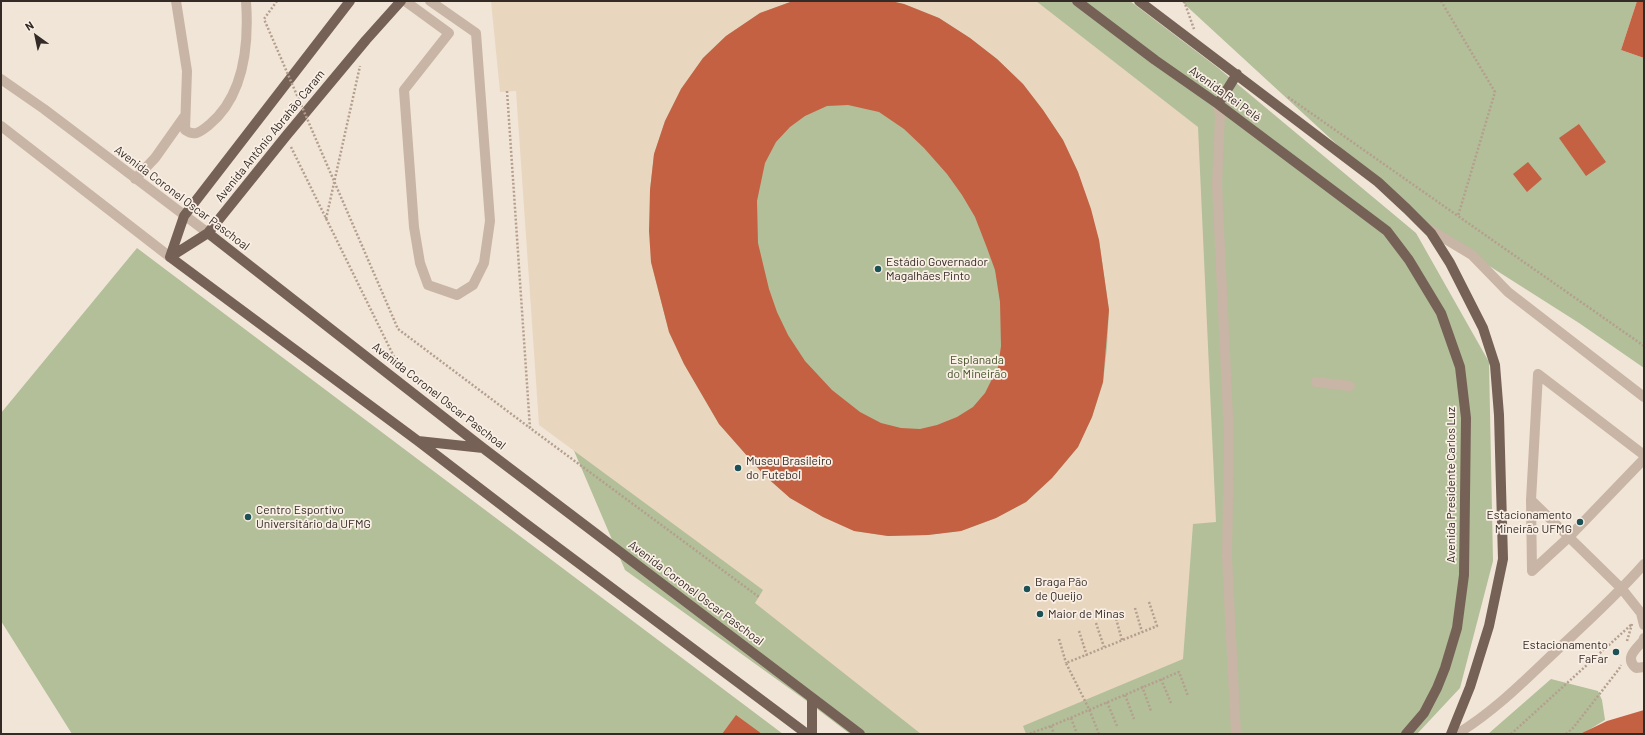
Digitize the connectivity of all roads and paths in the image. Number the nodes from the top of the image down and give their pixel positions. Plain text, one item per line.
1 (176, 1) edge
2 (246, 1) edge
3 (278, 1) edge
4 (350, 1) edge
5 (401, 1) edge
6 (405, 1) edge
7 (430, 1) edge
8 (1077, 1) edge
9 (1139, 1) edge
10 (1184, 1) edge
11 (1441, 1) edge
12 (1196, 33) dead end
13 (361, 62) dead end
14 (1237, 74) junction
15 (1, 79) edge
16 (507, 91) dead end
17 (1288, 97) dead end
18 (1218, 104) junction
19 (184, 117) junction
20 (1, 126) edge
21 (286, 136) junction
22 (135, 179) junction
23 (1357, 208) joint
24 (184, 216) junction
25 (1458, 216) junction
26 (326, 220) junction
27 (1423, 225) junction
28 (208, 233) junction
29 (170, 257) junction
30 (1644, 346) edge
31 (402, 372) dead end
32 (1316, 382) dead end
33 (1350, 386) dead end
34 (1644, 397) edge
35 (530, 428) junction
36 (418, 441) junction
37 (484, 448) junction
38 (1644, 455) edge
39 (1644, 459) edge
40 (1531, 500) junction
41 (1569, 537) junction
42 (1644, 564) edge
43 (1622, 589) junction
44 (759, 597) dead end
45 (1149, 602) dead end
46 (1135, 608) dead end
47 (1115, 616) dead end
48 (1096, 623) dead end
49 (1644, 625) edge
50 (1079, 632) dead end
51 (1142, 632) junction
52 (1644, 638) edge
53 (1058, 639) dead end
54 (1122, 640) junction
55 (1626, 646) dead end
56 (1104, 647) junction
57 (1087, 656) junction
58 (1622, 662) dead end
59 (1066, 663) junction
60 (1644, 667) edge
61 (1162, 679) junction
62 (1142, 686) junction
63 (1125, 695) junction
64 (1188, 696) dead end
65 (812, 698) junction
66 (1107, 702) junction
67 (1171, 703) dead end
68 (1090, 709) junction
69 (1151, 711) dead end
70 (1071, 718) junction
71 (1134, 719) dead end
72 (1051, 726) junction
73 (1117, 726) dead end
74 (807, 734) edge
75 (812, 734) edge
76 (860, 734) edge
77 (1032, 734) edge
78 (1054, 734) edge
79 (1077, 734) edge
80 (1099, 734) edge
81 (1236, 734) edge
82 (1406, 734) edge
83 (1451, 734) edge
84 (1457, 734) edge
85 (1511, 734) edge
86 (1566, 734) edge

1 - 19 street
2 - 19 street
3 - 35 path, bridge
4 - 24 main road, Avenida Antônio Abrahão Caram
5 - 21 main road, Avenida Antônio Abrahão Caram
6 - 7 street
8 - 18 main road, Avenida Rei Pelé
9 - 14 main road, Avenida Rei Pelé
10 - 12 path
11 - 25 path
13 - 26 path
14 - 18 main road
14 - 27 main road, Avenida Rei Pelé
15 - 22 street, Avenida Coronel Oscar Paschoal
16 - 35 path
17 - 25 path
18 - 23 main road, Avenida Rei Pelé
18 - 81 street
19 - 22 street
20 - 29 street
21 - 26 path
21 - 28 main road, Avenida Antônio Abrahão Caram
22 - 24 street, Avenida Coronel Oscar Paschoal
23 - 82 main road, Avenida Presidente Carlos Luz
24 - 28 street, Avenida Coronel Oscar Paschoal
24 - 29 main road, Avenida Antônio Abrahão Caram
25 - 30 path
26 - 31 path
27 - 34 street
27 - 83 main road
28 - 29 main road, Avenida Antônio Abrahão Caram
28 - 37 main road, Avenida Coronel Oscar Paschoal
29 - 36 main road
32 - 33 street
35 - 44 path
36 - 37 main road
36 - 74 main road
37 - 65 main road, Avenida Coronel Oscar Paschoal
38 - 40 street
39 - 41 street
40 - 41 street
40 - 41 street
41 - 43 street
42 - 43 street
43 - 49 street
43 - 84 street
45 - 51 path
46 - 51 path
47 - 54 path
48 - 56 path
50 - 57 path
51 - 54 path
52 - 60 street
53 - 59 path
54 - 56 path
55 - 85 path
56 - 57 path
57 - 59 path
58 - 86 path
59 - 68 path
61 - 62 path
61 - 64 path
61 - 67 path
62 - 63 path
62 - 69 path
63 - 66 path
63 - 71 path
65 - 75 main road
65 - 76 main road, Avenida Coronel Oscar Paschoal
66 - 68 path
66 - 73 path
68 - 70 path
68 - 80 path
70 - 72 path
70 - 79 path
72 - 77 path
72 - 78 path

